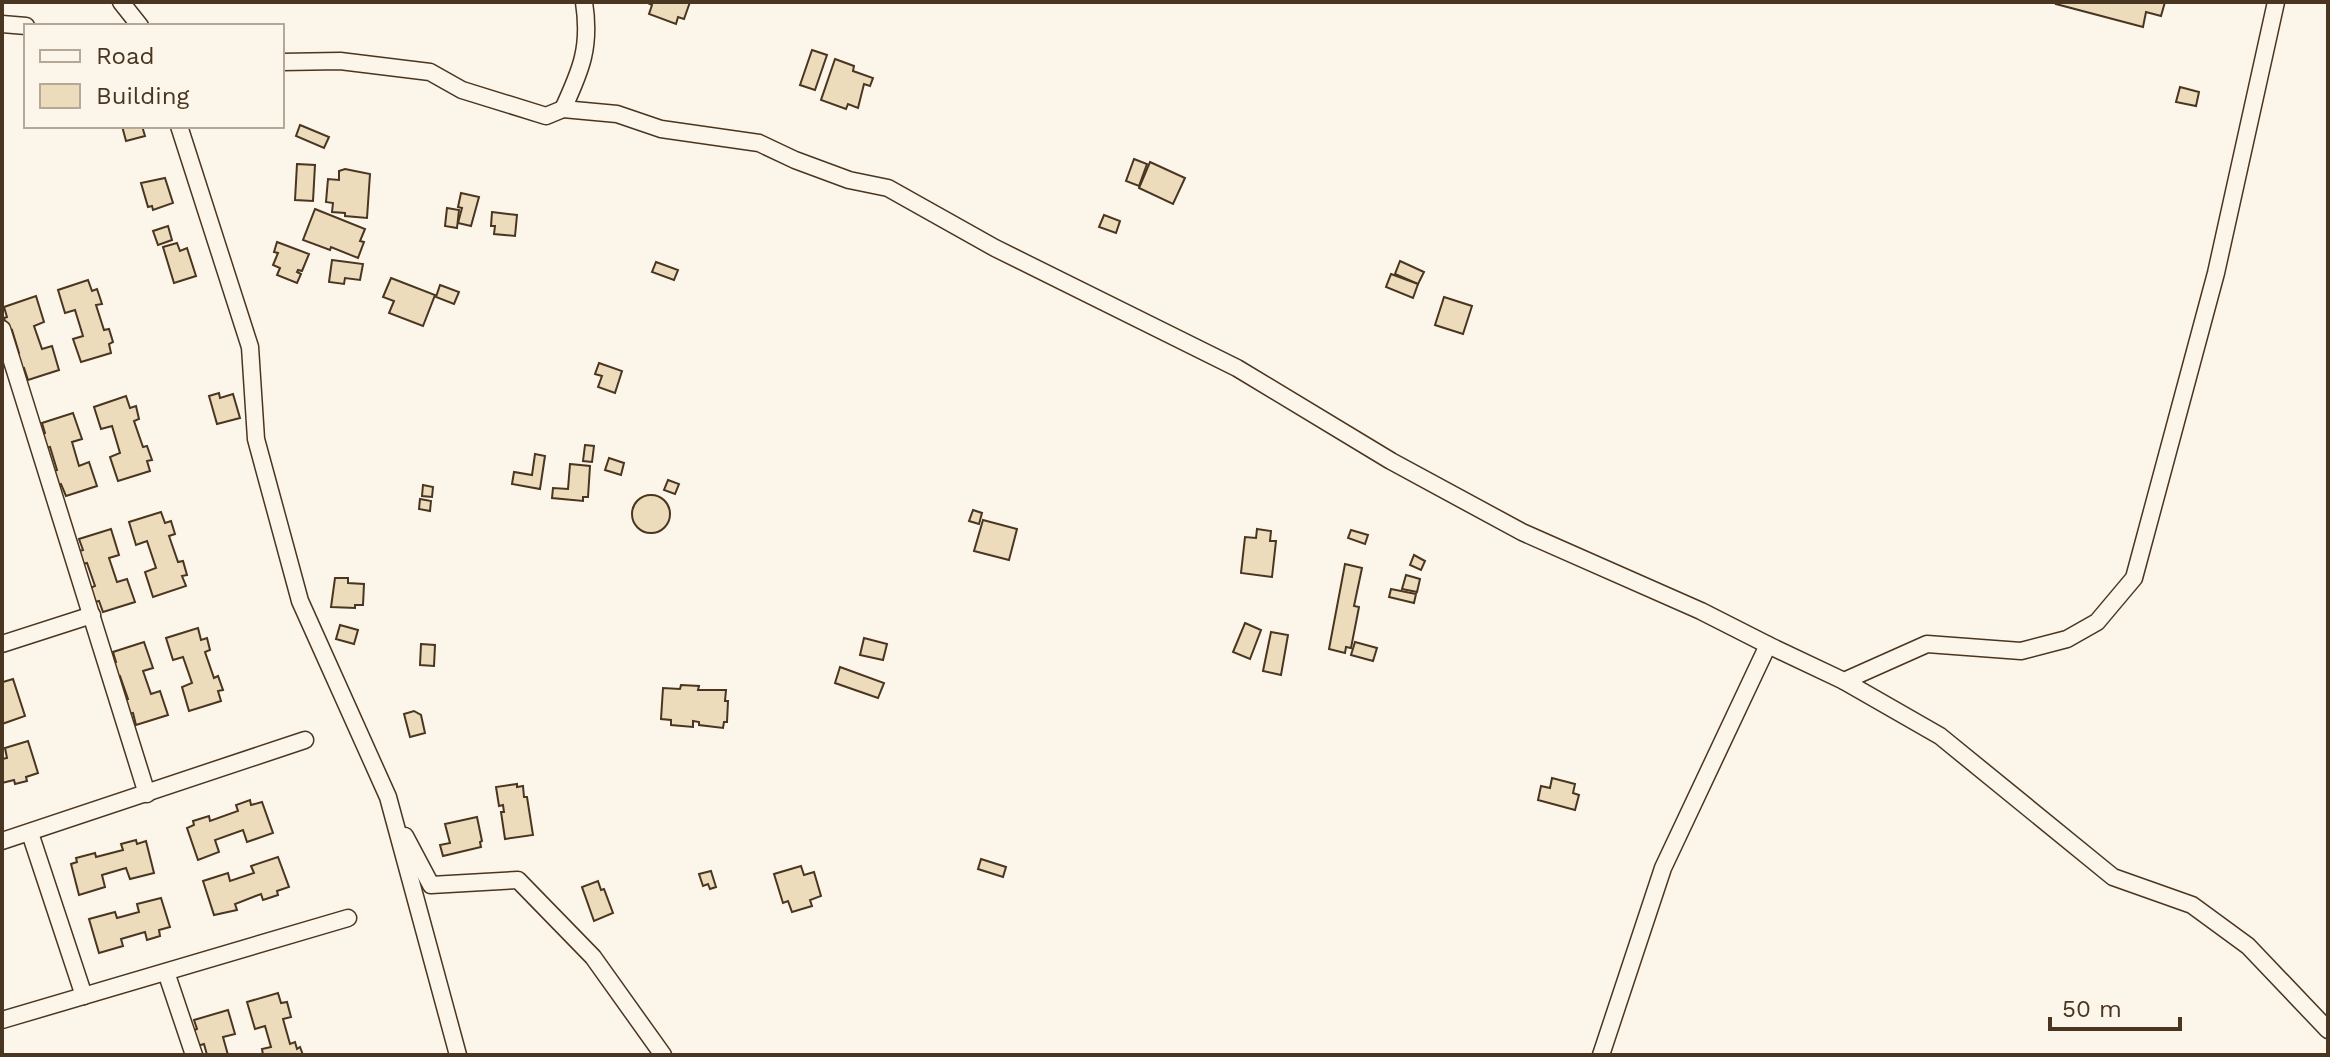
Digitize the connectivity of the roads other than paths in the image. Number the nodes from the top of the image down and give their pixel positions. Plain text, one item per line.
1 (121, 2) edge
2 (584, 2) edge
3 (2276, 2) edge
4 (2, 24) edge
5 (138, 24) edge
6 (24, 26) edge
7 (284, 62) edge
8 (563, 109) junction
9 (180, 128) edge
10 (2, 329) edge
11 (92, 615) junction
12 (2, 644) edge
13 (1768, 645) junction
14 (1844, 681) junction
15 (305, 740) dead end
16 (147, 794) junction
17 (388, 797) junction
18 (30, 833) junction
19 (2, 841) edge
20 (348, 918) dead end
21 (166, 972) junction
22 (84, 996) junction
23 (2, 1020) edge
24 (2328, 1030) edge
25 (194, 1055) edge
26 (458, 1055) edge
27 (663, 1055) edge
28 (1601, 1055) edge

1 - 5 street
2 - 8 street
3 - 14 street
4 - 6 street
7 - 8 street
8 - 13 street
9 - 17 street
10 - 11 street
11 - 12 street
11 - 16 street
13 - 14 street
13 - 28 street
14 - 24 street
15 - 16 street
16 - 18 street
17 - 26 street
17 - 27 street
18 - 19 street
18 - 22 street
20 - 21 street
21 - 22 street
21 - 25 street
22 - 23 street

